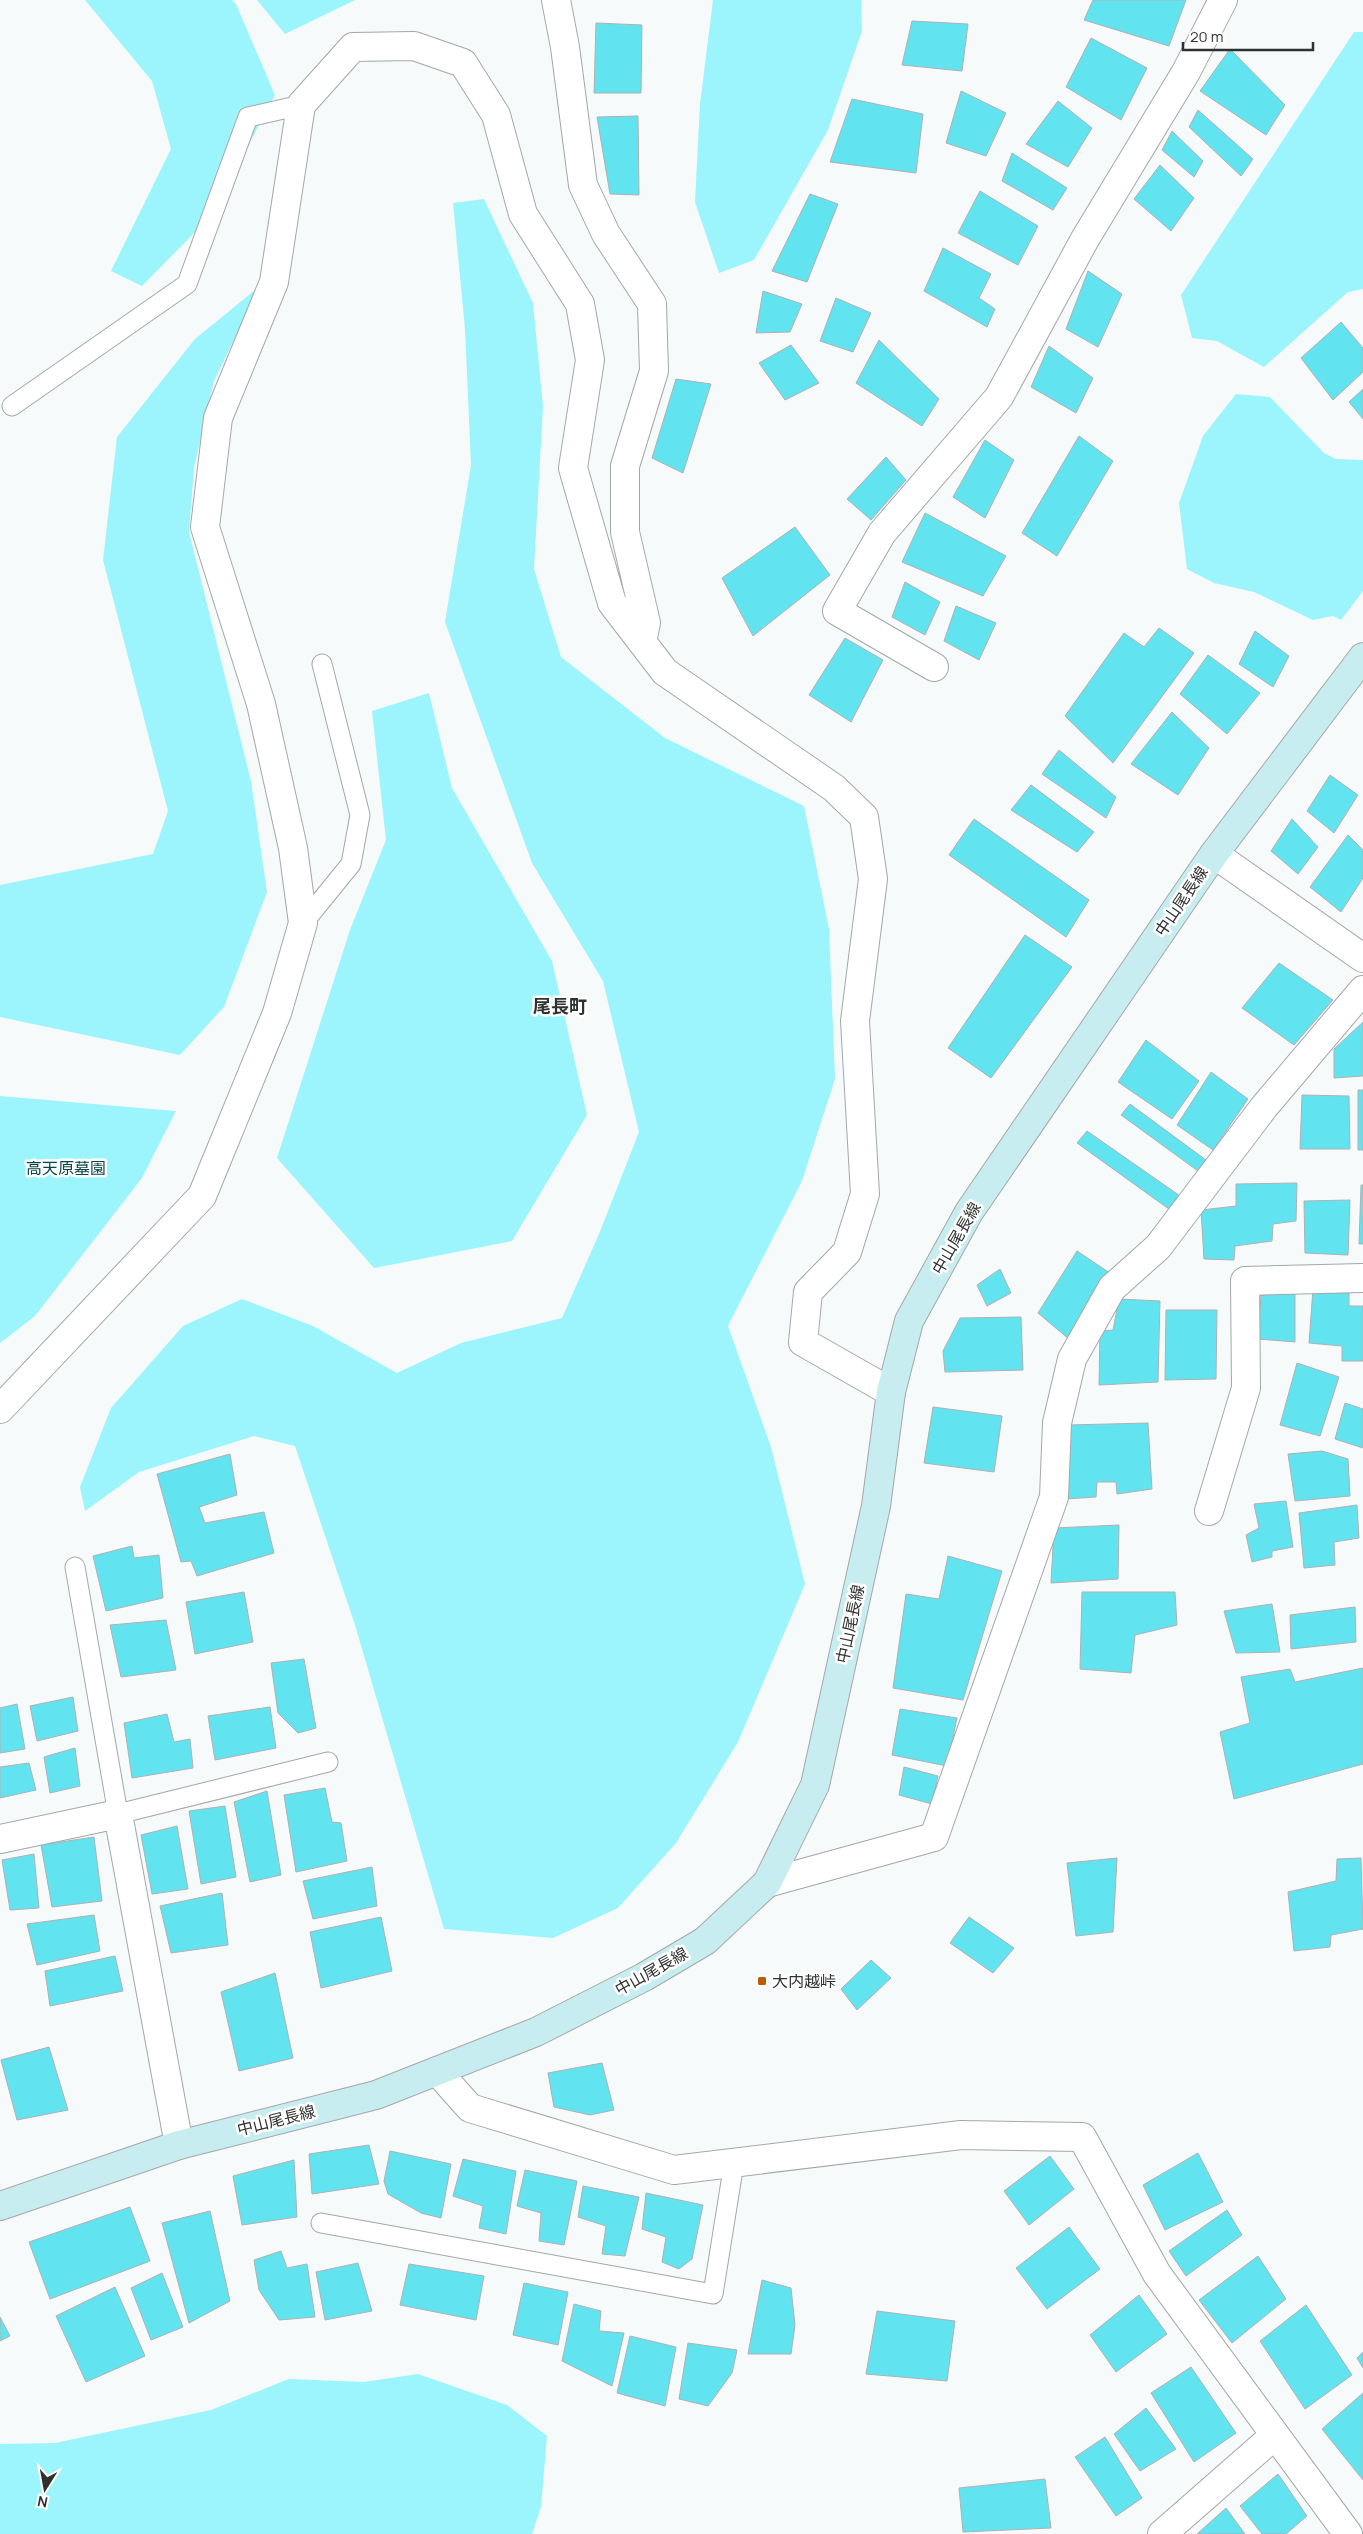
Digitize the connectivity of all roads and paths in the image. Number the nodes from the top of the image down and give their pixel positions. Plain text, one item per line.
1 (556, 0) edge
2 (1223, 0) edge
3 (301, 105) junction
4 (12, 406) dead end
5 (642, 642) junction
6 (1362, 659) edge
7 (322, 664) dead end
8 (934, 667) dead end
9 (1214, 854) junction
10 (303, 923) junction
11 (1363, 958) edge
12 (1363, 990) edge
13 (1363, 1278) edge
14 (891, 1392) junction
15 (0, 1409) edge
16 (1209, 1511) dead end
17 (75, 1568) dead end
18 (328, 1762) dead end
19 (118, 1814) junction
20 (0, 1839) edge
21 (766, 1882) junction
22 (437, 2071) junction
23 (180, 2145) junction
24 (734, 2163) junction
25 (0, 2206) edge
26 (321, 2223) dead end
27 (1275, 2435) junction
28 (1162, 2534) edge
29 (1348, 2534) edge

1 - 5 street
2 - 8 street
3 - 4 lane
3 - 5 street
3 - 10 street
5 - 14 street
6 - 9 main road, 中山尾長線
7 - 10 lane
9 - 11 street
9 - 14 main road, 中山尾長線
10 - 15 street
12 - 21 street
13 - 16 street
14 - 21 main road, 中山尾長線
17 - 19 lane
18 - 19 lane
19 - 20 street
19 - 23 street
21 - 22 main road, 中山尾長線
22 - 23 main road, 中山尾長線
22 - 24 street
23 - 25 main road, 中山尾長線
24 - 26 lane
24 - 27 street
27 - 28 street
27 - 29 street

